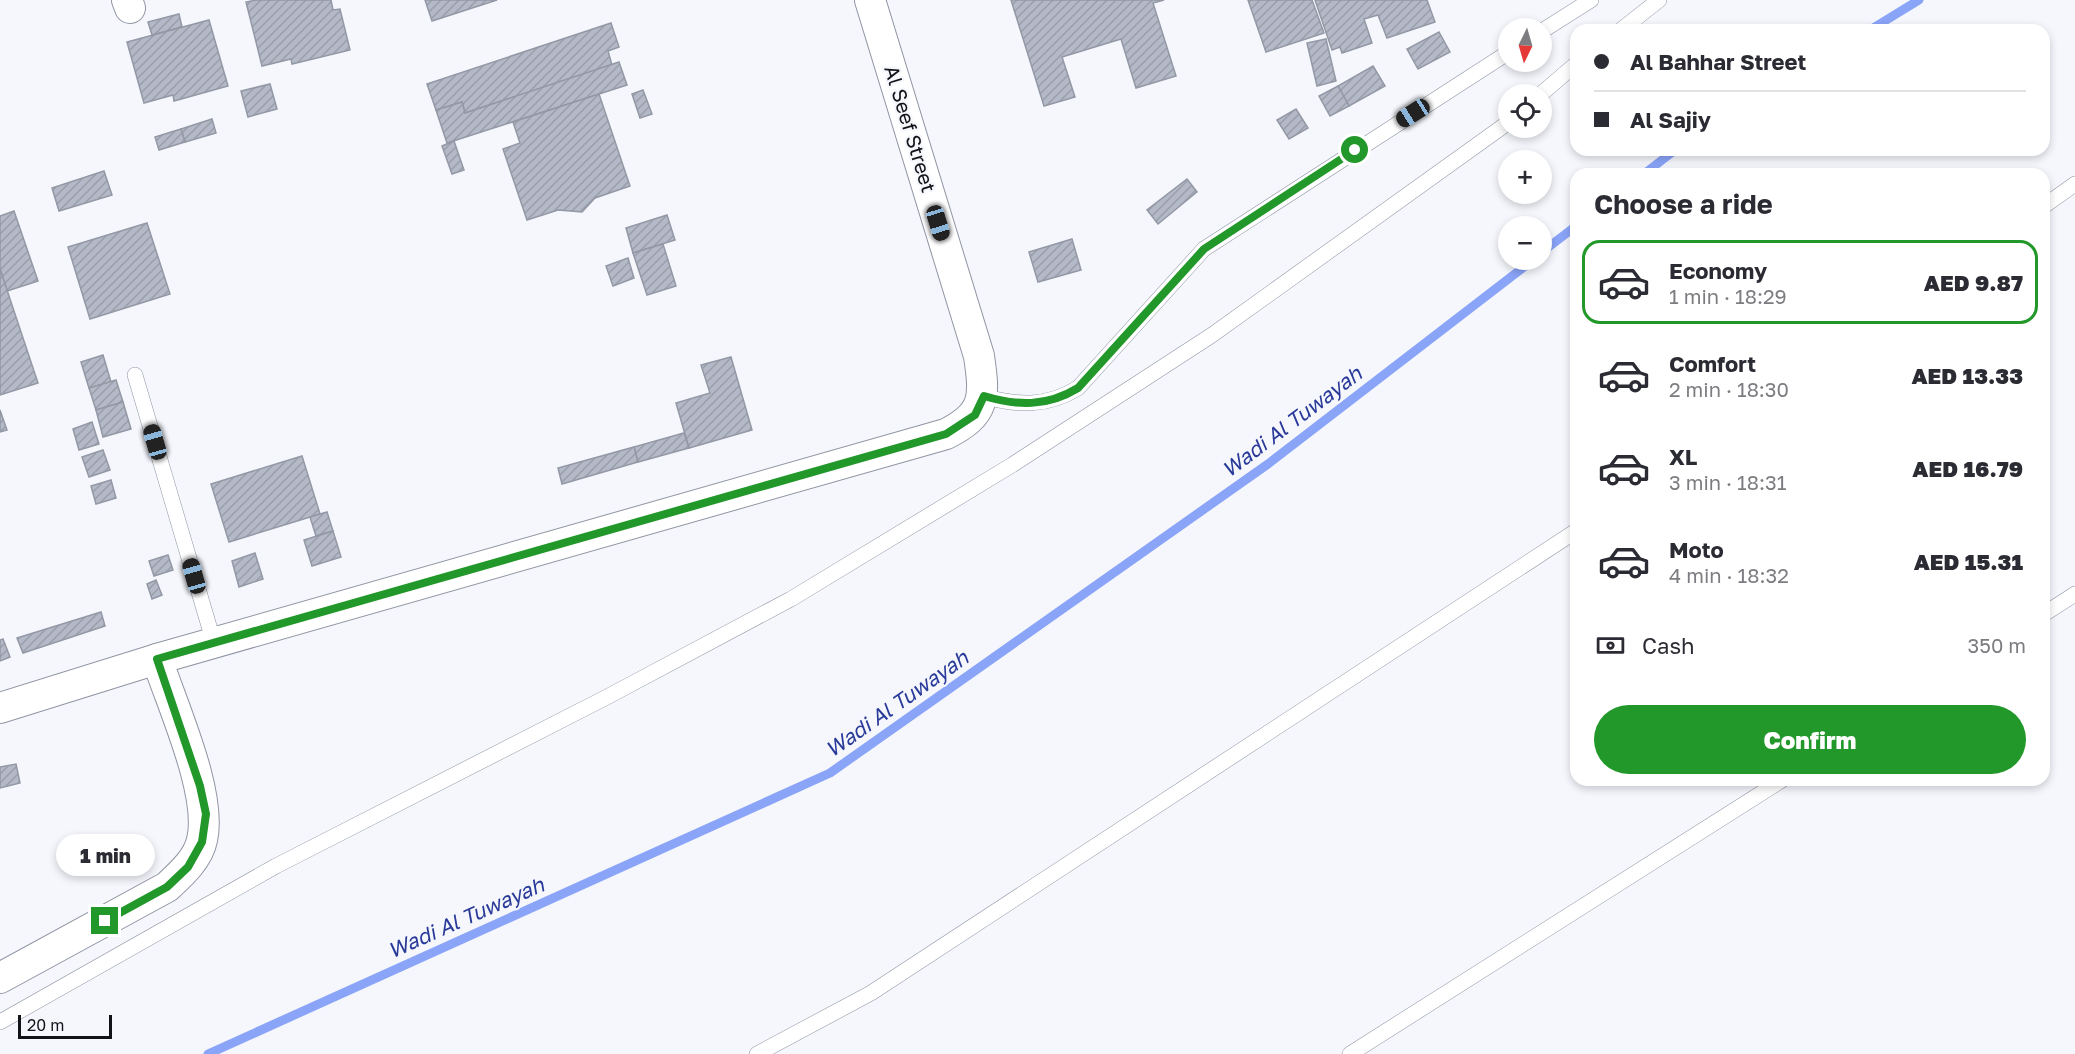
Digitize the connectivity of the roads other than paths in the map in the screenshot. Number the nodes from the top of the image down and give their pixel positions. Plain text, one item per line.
1 (870, 0) edge
2 (1591, 0) edge
3 (1659, 0) edge
4 (1629, 24) edge
5 (1552, 25) edge
6 (1498, 59) edge
7 (1570, 69) edge
8 (1552, 85) edge
9 (1498, 130) edge
10 (2075, 184) edge
11 (2050, 202) edge
12 (135, 375) dead end
13 (984, 396) junction
14 (1570, 535) edge
15 (2075, 594) edge
16 (2050, 610) edge
17 (214, 643) junction
18 (157, 659) junction
19 (0, 708) edge
20 (1773, 786) edge
21 (0, 978) edge
22 (0, 1022) edge
23 (757, 1054) edge
24 (1350, 1054) edge

1 - 13 street, Al Seef Street
2 - 5 lane
3 - 4 lane
6 - 13 lane
7 - 8 lane
9 - 22 lane
10 - 11 lane
12 - 17 lane
13 - 17 street
14 - 23 lane
15 - 16 lane
17 - 18 street
18 - 19 street
18 - 21 street
20 - 24 lane

